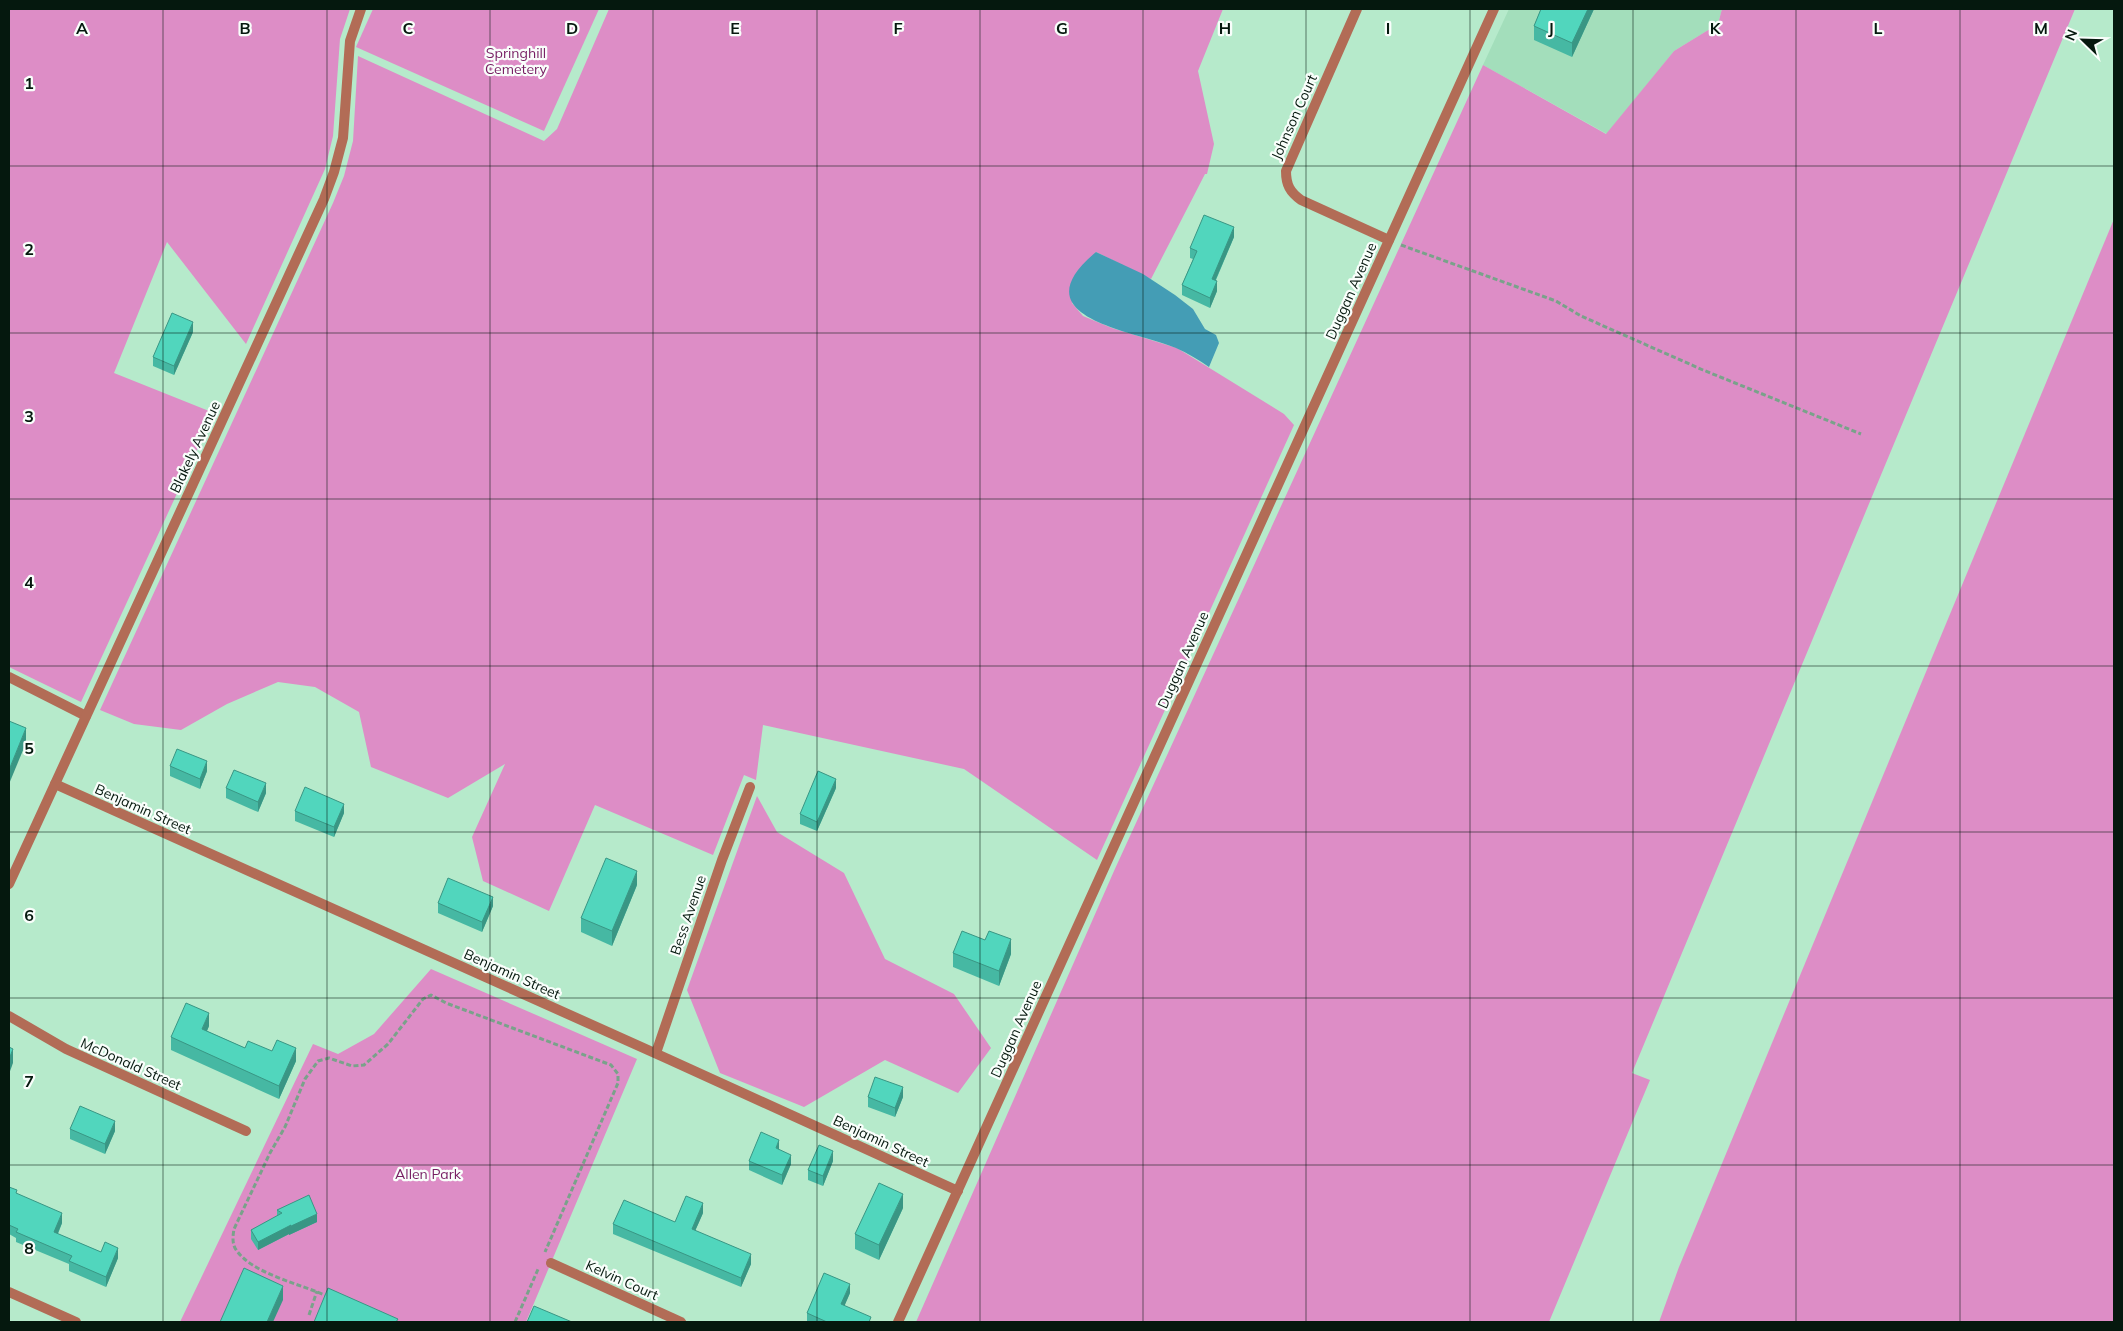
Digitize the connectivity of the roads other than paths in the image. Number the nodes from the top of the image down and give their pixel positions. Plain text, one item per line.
1 (361, 9) edge
2 (1357, 9) edge
3 (1494, 9) edge
4 (1389, 240) junction
5 (9, 678) edge
6 (86, 716) junction
7 (54, 784) junction
8 (750, 787) dead end
9 (9, 884) edge
10 (9, 1016) edge
11 (656, 1053) junction
12 (246, 1130) dead end
13 (958, 1191) junction
14 (551, 1263) dead end
15 (9, 1292) edge
16 (76, 1322) edge
17 (681, 1322) edge
18 (898, 1322) edge

1 - 6 street, Blakely Avenue
2 - 4 street, Johnson Court
3 - 4 street, Duggan Avenue
4 - 13 street, Duggan Avenue
5 - 6 street
6 - 7 street, Blakely Avenue
7 - 9 street, Blakely Avenue
7 - 11 street, Benjamin Street
8 - 11 street, Bess Avenue
10 - 12 street, McDonald Street
11 - 13 street, Benjamin Street
13 - 18 street, Duggan Avenue
14 - 17 street, Kelvin Court
15 - 16 street

